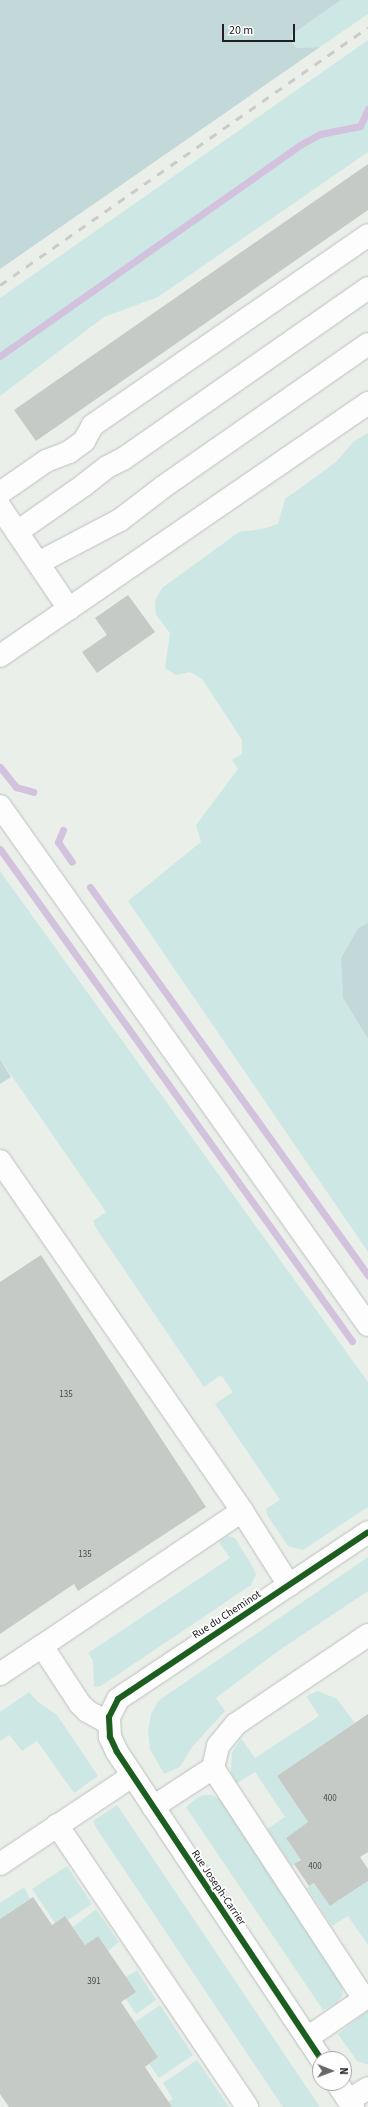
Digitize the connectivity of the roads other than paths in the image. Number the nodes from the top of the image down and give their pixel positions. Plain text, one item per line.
1 (368, 235) edge
2 (368, 288) edge
3 (368, 344) edge
4 (368, 403) edge
5 (0, 492) edge
6 (0, 507) edge
7 (17, 532) junction
8 (38, 563) junction
9 (68, 609) junction
10 (0, 656) edge
11 (0, 806) edge
12 (0, 1161) edge
13 (368, 1325) edge
14 (242, 1511) junction
15 (368, 1532) edge
16 (289, 1586) junction
17 (368, 1634) edge
18 (42, 1646) junction
19 (0, 1674) edge
20 (109, 1723) junction
21 (213, 1768) junction
22 (132, 1776) junction
23 (152, 1807) junction
24 (57, 1825) junction
25 (0, 1864) edge
26 (307, 2038) junction
27 (316, 2051) edge
28 (368, 2088) edge
29 (346, 2097) edge
30 (247, 2107) edge

1 - 5 street
2 - 7 street
3 - 8 street
4 - 9 street
6 - 7 street
7 - 8 street
8 - 9 street
9 - 10 street
11 - 13 street
12 - 14 street
14 - 16 street
14 - 18 street
15 - 16 street, Rue du Cheminot
16 - 20 street, Rue du Cheminot
17 - 21 street
18 - 19 street
18 - 20 street
20 - 22 street, Rue Joseph-Carrier
21 - 23 street
21 - 26 street
22 - 23 street, Rue Joseph-Carrier
22 - 24 street
23 - 26 street, Rue Joseph-Carrier
24 - 25 street
24 - 30 street
26 - 27 street, Rue Joseph-Carrier
28 - 29 street

